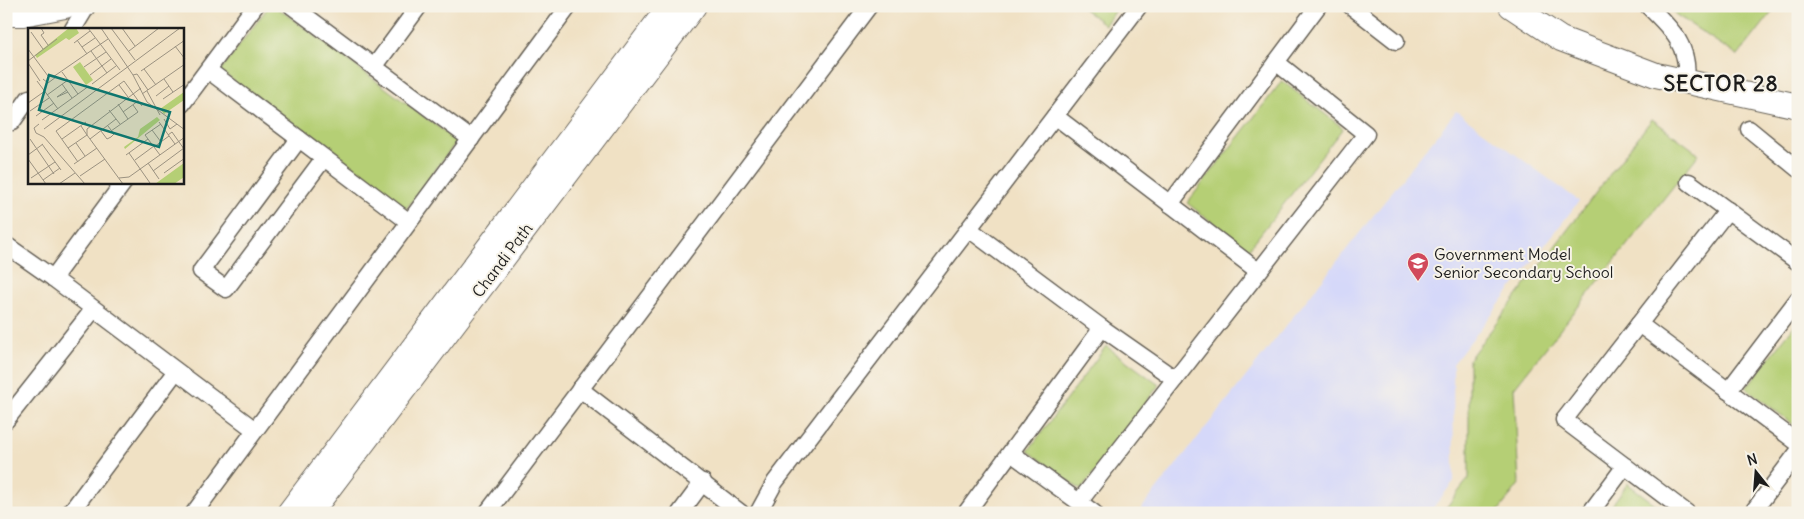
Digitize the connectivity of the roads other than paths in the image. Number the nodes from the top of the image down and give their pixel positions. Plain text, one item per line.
1 (65, 6) edge
2 (87, 6) edge
3 (255, 6) edge
4 (292, 6) edge
5 (419, 6) edge
6 (569, 6) edge
7 (670, 6) edge
8 (694, 6) edge
9 (869, 6) edge
10 (1139, 6) edge
11 (1318, 6) edge
12 (1351, 6) edge
13 (1511, 6) edge
14 (1540, 6) edge
15 (1648, 6) edge
16 (6, 14) edge
17 (74, 28) edge
18 (1396, 41) dead end
19 (1276, 62) junction
20 (374, 67) junction
21 (208, 70) junction
22 (1686, 74) junction
23 (1798, 91) edge
24 (28, 99) edge
25 (184, 101) edge
26 (1798, 106) edge
27 (1055, 116) junction
28 (6, 122) edge
29 (1749, 129) dead end
30 (300, 139) junction
31 (471, 139) junction
32 (324, 158) junction
33 (1798, 170) edge
34 (1690, 182) dead end
35 (123, 184) edge
36 (1170, 204) junction
37 (1728, 210) junction
38 (409, 222) junction
39 (969, 229) junction
40 (6, 245) edge
41 (1798, 262) edge
42 (1258, 271) junction
43 (53, 278) junction
44 (1798, 299) edge
45 (93, 310) junction
46 (1639, 324) junction
47 (1102, 328) junction
48 (176, 371) junction
49 (1175, 378) junction
50 (580, 389) junction
51 (1728, 391) junction
52 (6, 420) edge
53 (255, 430) junction
54 (1798, 443) edge
55 (1798, 452) edge
56 (1011, 453) junction
57 (1626, 466) junction
58 (703, 482) junction
59 (1079, 502) junction
60 (70, 513) edge
61 (194, 513) edge
62 (289, 513) edge
63 (310, 513) edge
64 (487, 513) edge
65 (680, 513) edge
66 (741, 513) edge
67 (758, 513) edge
68 (966, 513) edge
69 (1094, 513) edge
70 (1590, 513) edge
71 (1687, 513) edge
72 (1752, 513) edge

1 - 16 main road
2 - 17 street
3 - 21 street
4 - 20 street
5 - 20 street
6 - 31 street
7 - 62 main road, Chandi Path
8 - 63 main road, Chandi Path
9 - 50 street
10 - 27 street
11 - 19 street
12 - 18 street
13 - 22 main road
14 - 22 main road
15 - 22 street
19 - 36 street
19 - 42 street
20 - 31 street
21 - 25 street
21 - 30 street
22 - 23 main road
22 - 26 main road
24 - 28 street
27 - 36 street
27 - 39 street
29 - 33 street
30 - 32 street
30 - 32 street
31 - 38 street
32 - 38 street
34 - 37 street
35 - 43 street
36 - 42 street
37 - 41 street
37 - 46 street
38 - 53 street
39 - 47 street
39 - 67 street
40 - 43 street
42 - 49 street
43 - 45 street
44 - 51 street
45 - 48 street
45 - 52 street
46 - 51 street
46 - 57 street
47 - 49 street
47 - 56 street
48 - 53 street
48 - 60 street
49 - 59 street
50 - 58 street
50 - 64 street
51 - 54 street
53 - 61 street
55 - 72 street
56 - 59 street
56 - 68 street
57 - 70 street
57 - 71 street
58 - 65 street
58 - 66 street
59 - 69 street

